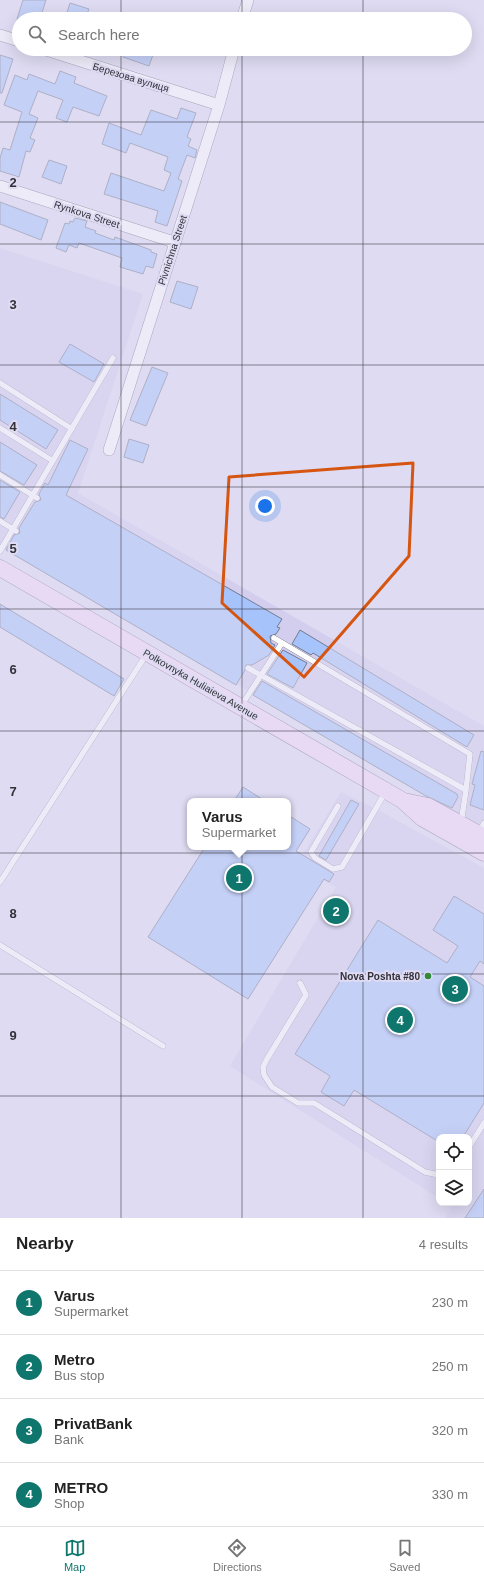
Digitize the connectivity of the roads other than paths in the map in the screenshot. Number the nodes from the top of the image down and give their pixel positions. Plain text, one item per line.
1 (248, 0) edge
2 (244, 12) edge
3 (0, 35) edge
4 (12, 39) edge
5 (64, 56) edge
6 (232, 56) edge
7 (219, 105) junction
8 (0, 186) edge
9 (174, 242) junction
10 (113, 358) dead end
11 (0, 383) edge
12 (0, 428) edge
13 (72, 429) junction
14 (109, 450) dead end
15 (53, 461) junction
16 (0, 475) edge
17 (35, 497) junction
18 (0, 522) edge
19 (14, 530) junction
20 (0, 551) edge
21 (0, 568) edge
22 (274, 638) dead end
23 (282, 642) junction
24 (147, 653) junction
25 (248, 668) dead end
26 (261, 675) junction
27 (240, 706) junction
28 (466, 790) junction
29 (386, 791) junction
30 (402, 800) junction
31 (338, 806) dead end
32 (461, 824) junction
33 (482, 831) edge
34 (484, 853) edge
35 (0, 882) edge
36 (0, 945) edge
37 (300, 983) dead end
38 (163, 1046) dead end
39 (484, 1123) edge
40 (472, 1142) edge
41 (436, 1174) edge

1 - 2 street
3 - 4 street
5 - 7 street, Березова вулиця
6 - 7 street, Pivnichna Street
7 - 9 street, Pivnichna Street
8 - 9 street, Rynkova Street
9 - 14 street, Pivnichna Street
10 - 13 lane
11 - 13 lane
12 - 15 lane
13 - 15 lane
15 - 17 lane
16 - 17 lane
17 - 19 lane
18 - 19 lane
19 - 20 lane
21 - 24 main road, Polkovnyka Huliaieva Avenue
22 - 23 lane
23 - 26 lane
23 - 28 lane
24 - 27 main road, Polkovnyka Huliaieva Avenue
24 - 35 lane
25 - 26 lane
26 - 27 lane
26 - 28 lane
27 - 29 main road, Polkovnyka Huliaieva Avenue
28 - 32 lane
29 - 30 main road, Polkovnyka Huliaieva Avenue
29 - 31 lane
30 - 32 main road, Polkovnyka Huliaieva Avenue
30 - 34 main road, Polkovnyka Huliaieva Avenue
32 - 33 main road, Polkovnyka Huliaieva Avenue
36 - 38 lane
37 - 41 lane
39 - 40 lane

